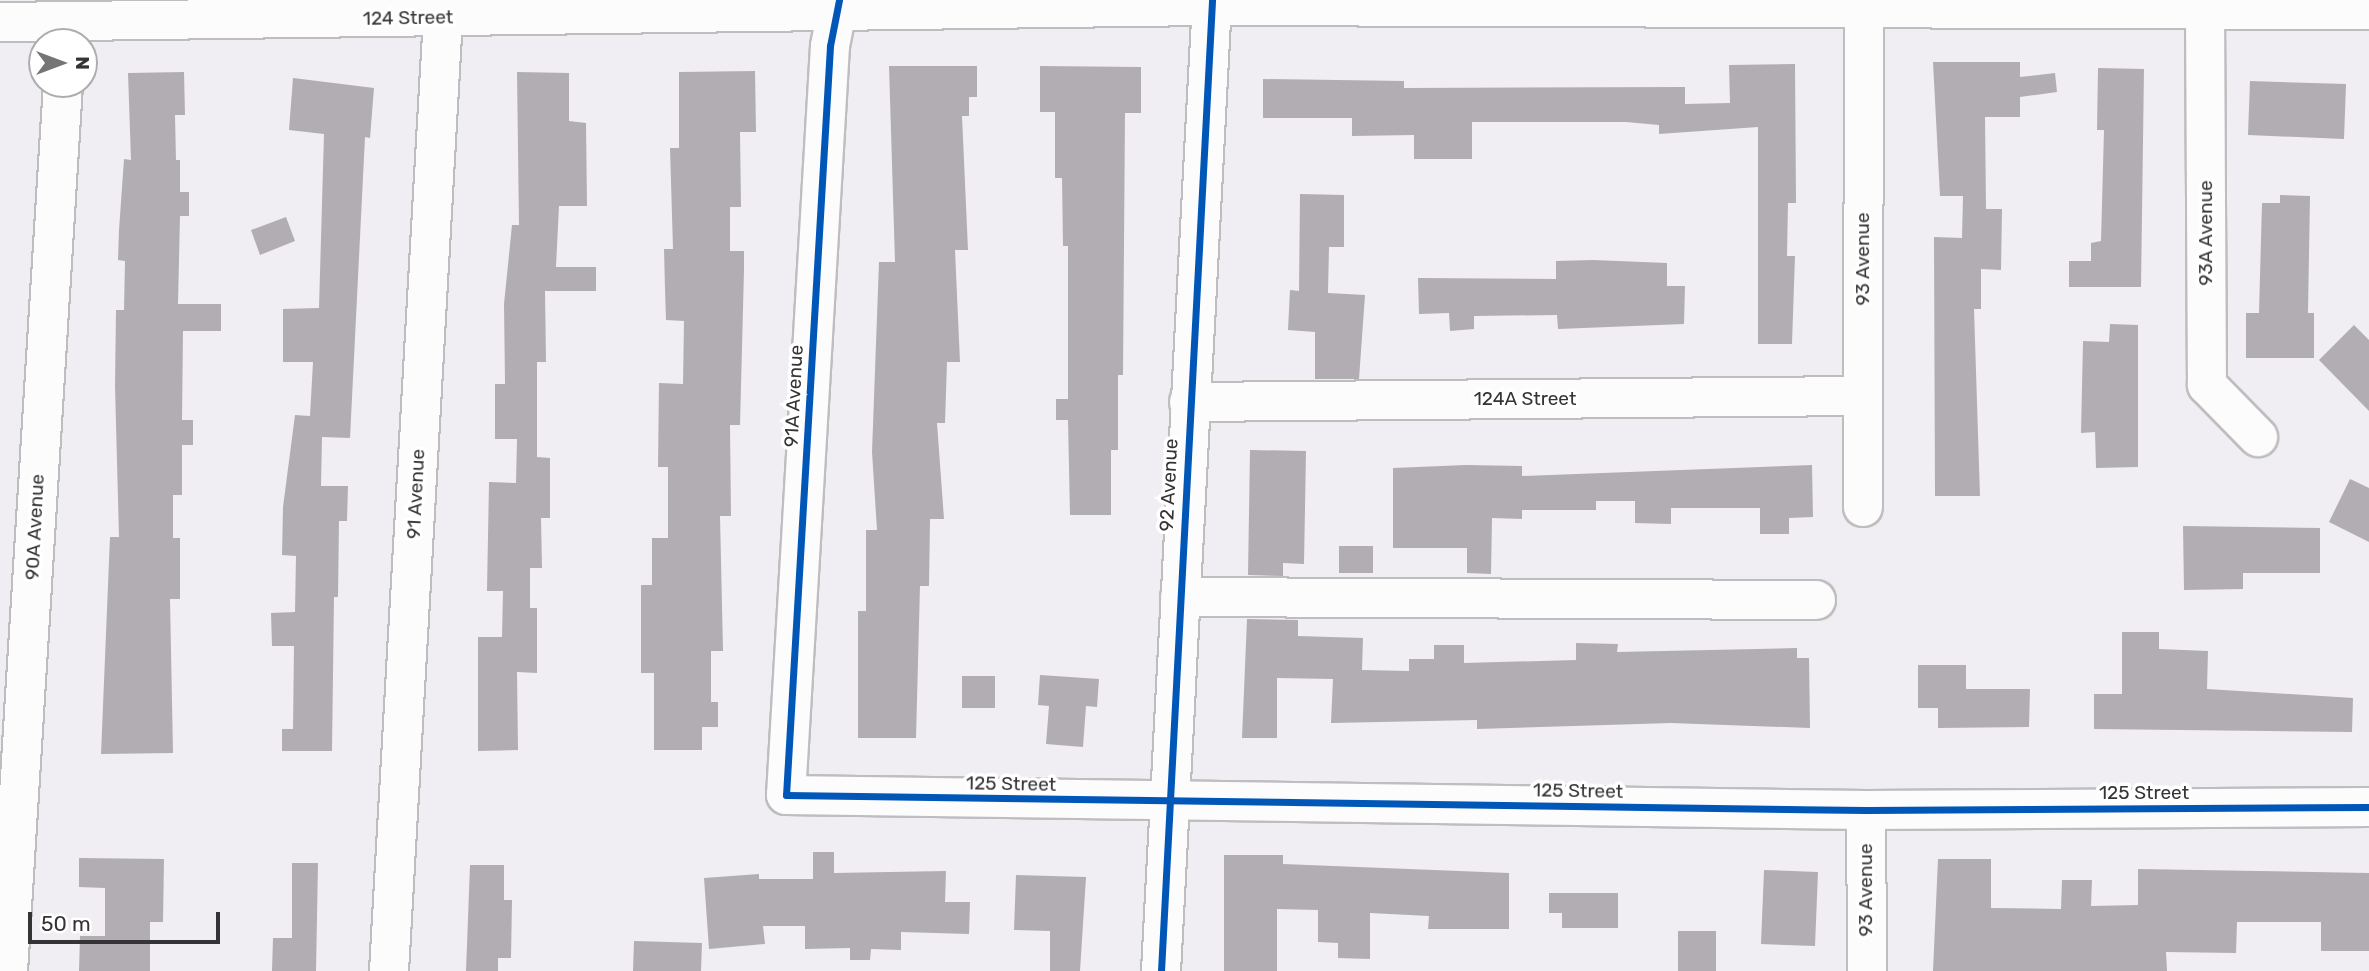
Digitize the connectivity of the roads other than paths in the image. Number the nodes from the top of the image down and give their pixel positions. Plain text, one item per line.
1 (1212, 3) edge
2 (838, 5) edge
3 (2205, 9) junction
4 (2369, 10) edge
5 (1864, 11) junction
6 (443, 18) junction
7 (0, 22) edge
8 (40, 28) edge
9 (98, 31) edge
10 (62, 98) edge
11 (1862, 396) junction
12 (1189, 402) junction
13 (2258, 437) dead end
14 (1863, 507) dead end
15 (1180, 597) junction
16 (1816, 600) dead end
17 (786, 795) joint
18 (1169, 803) junction
19 (2369, 807) edge
20 (1866, 810) junction
21 (8, 971) edge
22 (388, 971) edge
23 (1161, 971) edge
24 (1867, 971) edge

1 - 2 street, 124 Street
1 - 5 street, 124 Street
1 - 12 street, 92 Avenue
2 - 6 street, 124 Street
2 - 17 street, 91A Avenue
3 - 4 street, 124 Street
3 - 5 street, 124 Street
3 - 13 street, 93A Avenue
5 - 11 street, 93 Avenue
6 - 9 street, 124 Street
6 - 22 street, 91 Avenue
7 - 8 street, 124 Street
10 - 21 street, 90A Avenue
11 - 12 street, 124A Street
11 - 14 street, 93 Avenue
12 - 15 street, 92 Avenue
15 - 16 street
15 - 18 street, 92 Avenue
17 - 18 street, 125 Street
18 - 20 street, 125 Street
18 - 23 street, 92 Avenue
19 - 20 street, 125 Street
20 - 24 street, 93 Avenue

